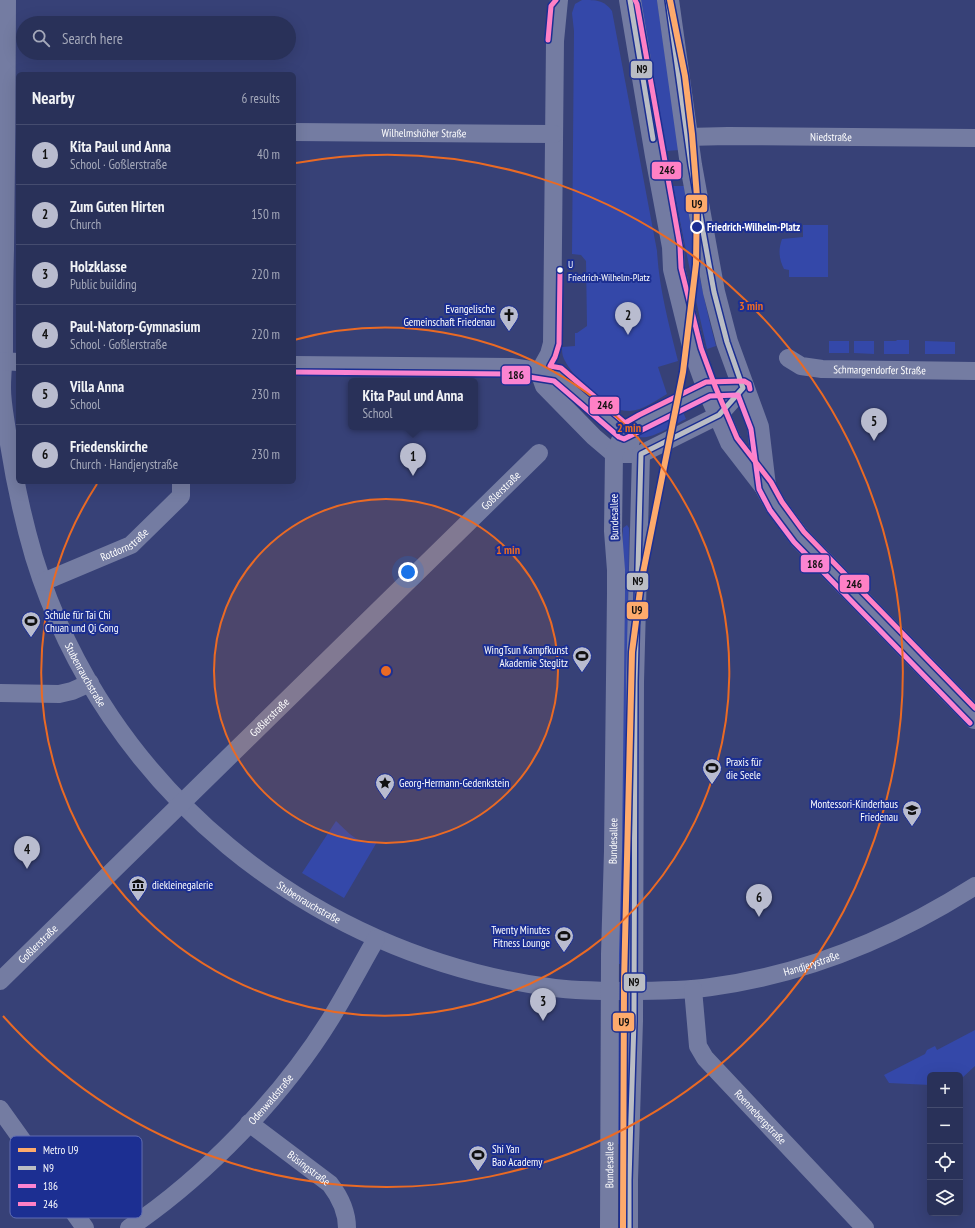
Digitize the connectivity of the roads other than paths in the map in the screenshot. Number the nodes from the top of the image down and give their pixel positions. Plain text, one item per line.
1 (8, 0) edge
2 (668, 0) edge
3 (562, 2) edge
4 (627, 2) edge
5 (8, 129) edge
6 (296, 132) edge
7 (554, 134) junction
8 (687, 137) junction
9 (975, 138) edge
10 (788, 358) dead end
11 (7, 362) edge
12 (296, 364) edge
13 (975, 371) edge
14 (539, 372) junction
15 (743, 388) junction
16 (708, 389) junction
17 (719, 415) junction
18 (624, 432) junction
19 (539, 453) dead end
20 (614, 454) junction
21 (641, 454) junction
22 (16, 480) edge
23 (17, 484) edge
24 (181, 484) edge
25 (765, 486) junction
26 (43, 582) junction
27 (90, 683) junction
28 (0, 693) edge
29 (975, 718) edge
30 (181, 804) junction
31 (975, 886) edge
32 (376, 939) junction
33 (0, 981) edge
34 (693, 989) junction
35 (610, 991) junction
36 (634, 991) junction
37 (0, 1109) edge
38 (249, 1123) junction
39 (20, 1136) edge
40 (79, 1218) edge
41 (86, 1228) edge
42 (129, 1228) edge
43 (347, 1228) edge
44 (609, 1228) edge
45 (629, 1228) edge
46 (865, 1228) edge

1 - 5 street, Stubenrauchstraße
2 - 8 main road
3 - 7 street
4 - 16 main road
5 - 11 street, Stubenrauchstraße
6 - 7 street, Wilhelmshöher Straße
7 - 14 street
8 - 9 street, Niedstraße
8 - 15 main road
10 - 13 street, Schmargendorfer Straße
11 - 22 street, Stubenrauchstraße
12 - 14 street
14 - 18 street
14 - 20 street
15 - 16 street
15 - 17 street
15 - 25 main road
16 - 17 main road
16 - 18 street
17 - 21 street
17 - 25 main road
18 - 20 street
18 - 21 street
19 - 30 street, Goßlerstraße
20 - 21 street
20 - 35 street, Bundesallee
21 - 36 street, Bundesallee
23 - 26 street, Stubenrauchstraße
24 - 26 street, Rotdornstraße
25 - 29 main road
26 - 27 street, Stubenrauchstraße
27 - 28 street
27 - 30 street, Stubenrauchstraße
30 - 32 street, Stubenrauchstraße
30 - 33 street, Goßlerstraße
31 - 34 street, Handjerystraße
32 - 35 street, Stubenrauchstraße
32 - 38 street, Odenwaldstraße
34 - 36 street, Handjerystraße
34 - 46 street, Roennebergstraße
35 - 36 street, Stubenrauchstraße
35 - 44 street, Bundesallee
36 - 45 street, Bundesallee
37 - 39 street
38 - 42 street, Odenwaldstraße
38 - 43 street, Büsingstraße
40 - 41 street

